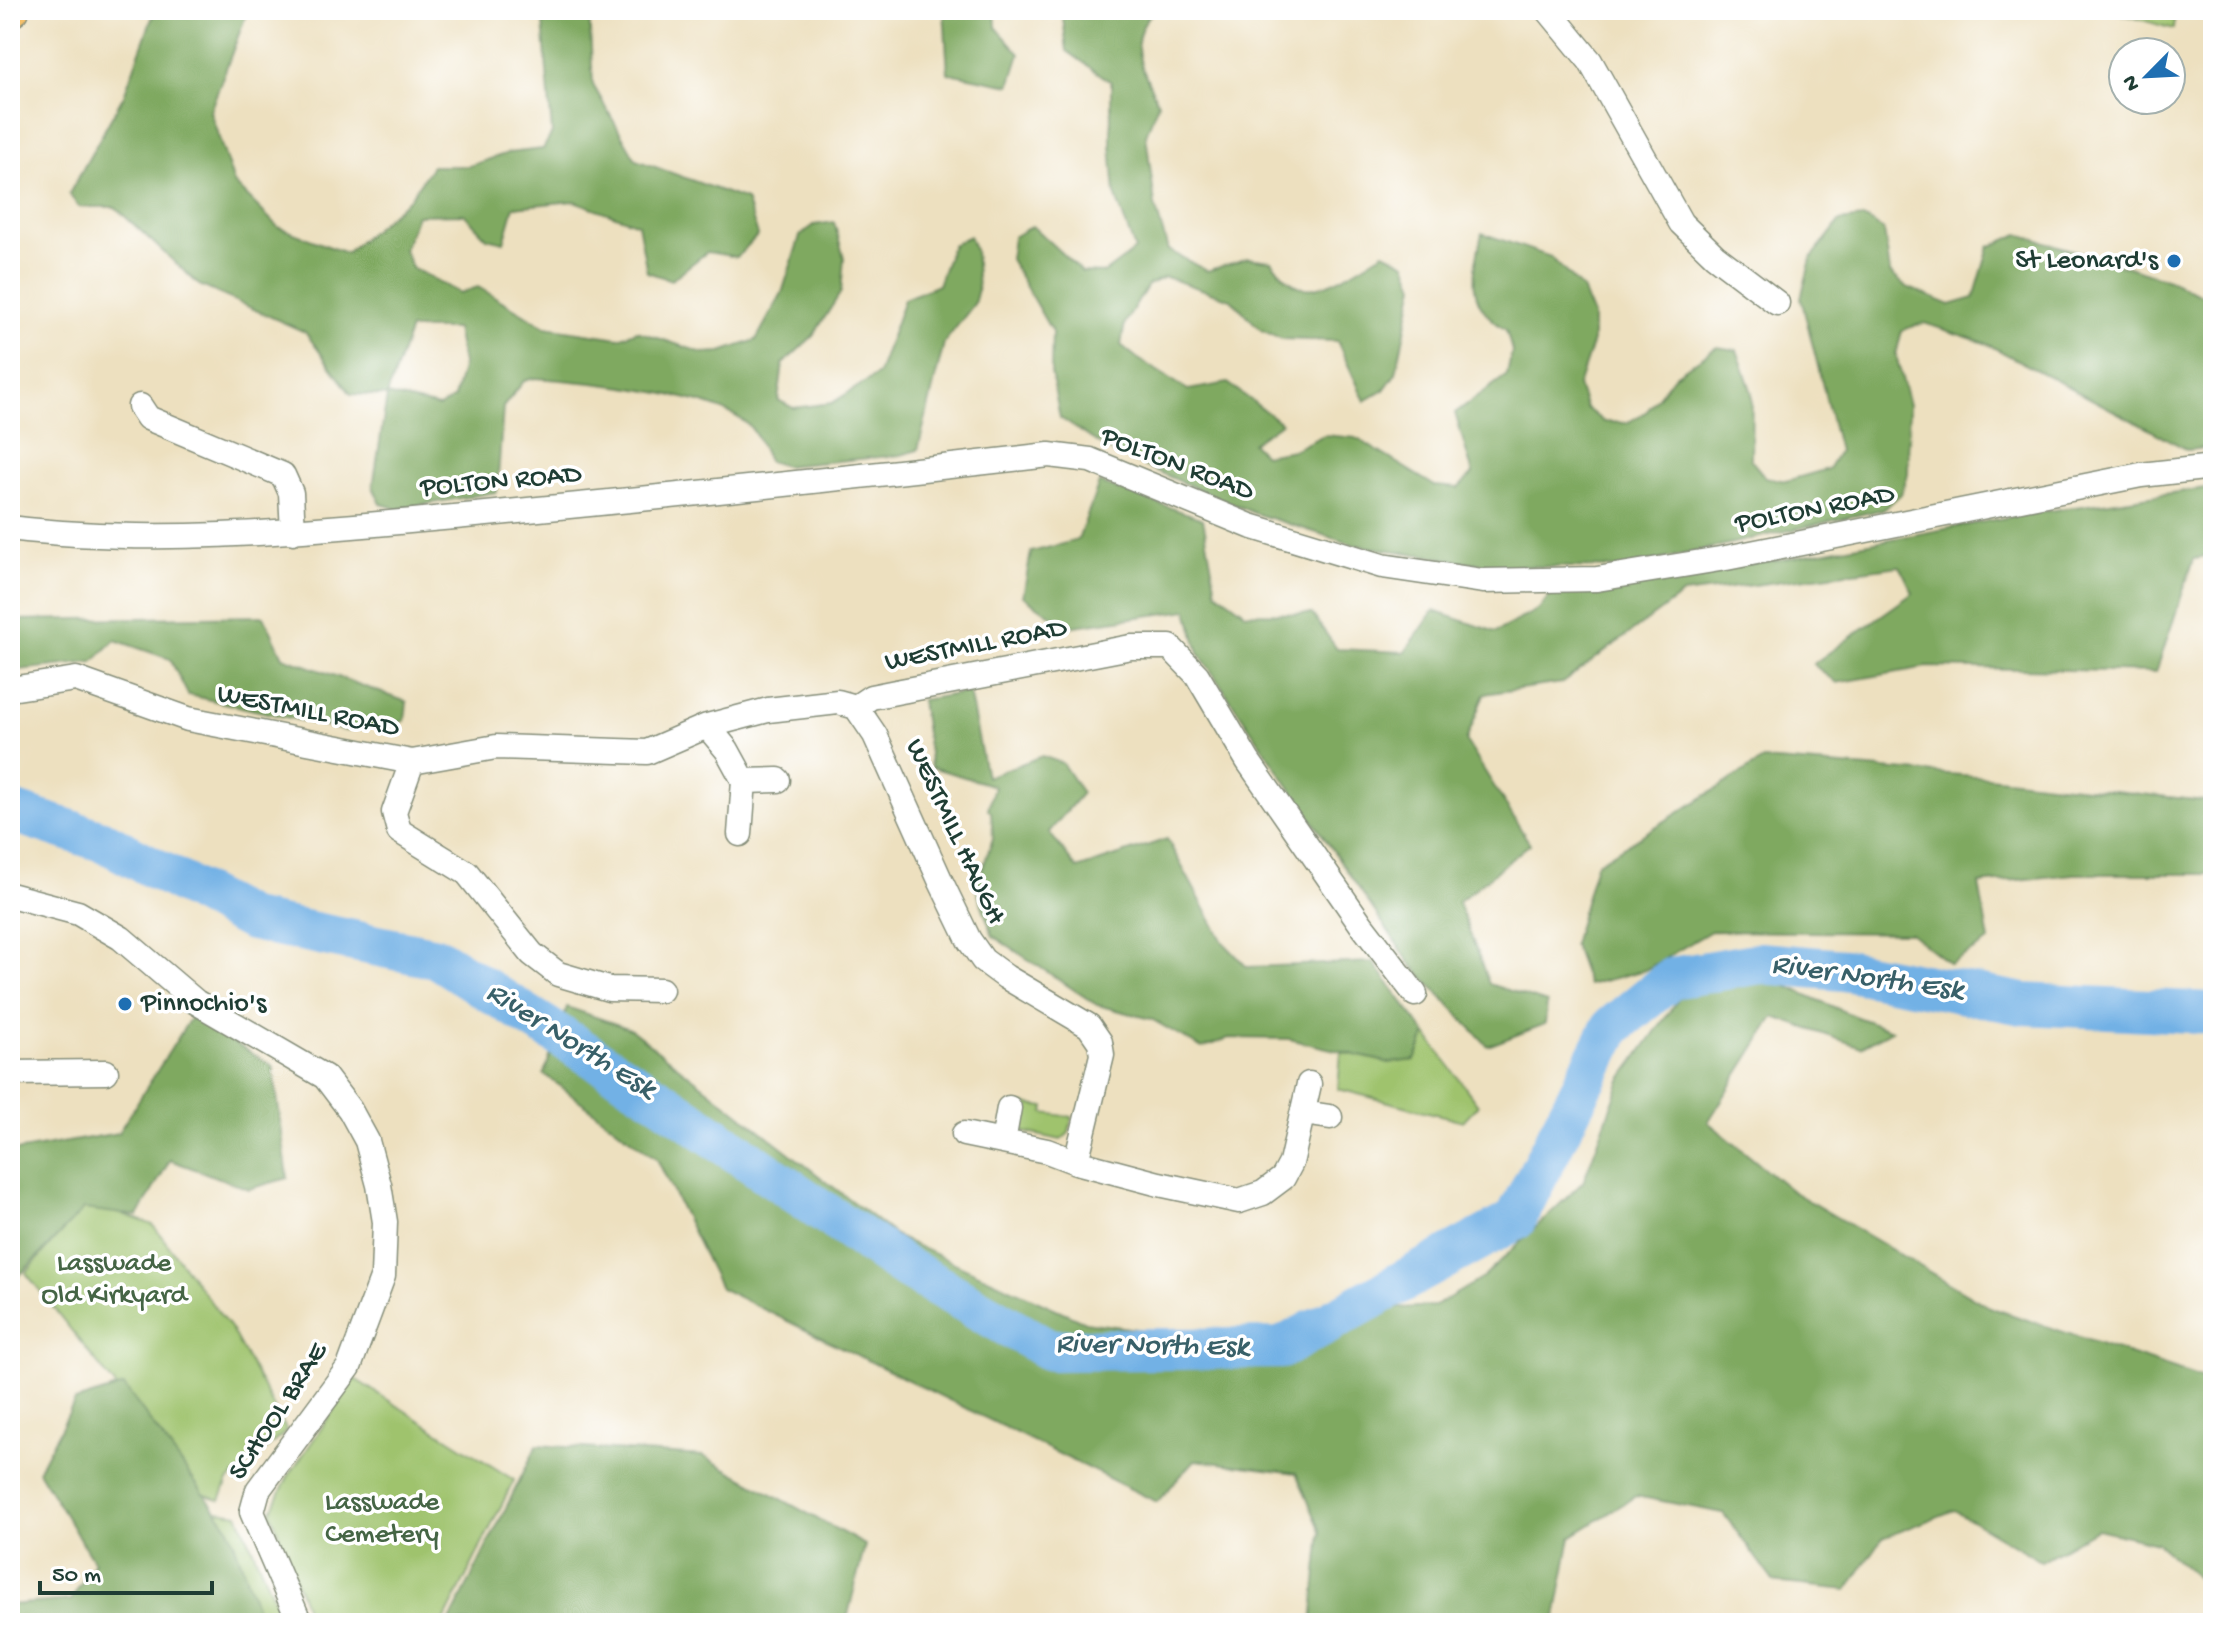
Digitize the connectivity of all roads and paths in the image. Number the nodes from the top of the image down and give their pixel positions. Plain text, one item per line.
1 (1548, 10) edge
2 (1777, 303) dead end
3 (140, 406) dead end
4 (2213, 467) edge
5 (10, 528) edge
6 (293, 532) junction
7 (10, 689) edge
8 (856, 707) junction
9 (707, 726) junction
10 (412, 762) junction
11 (778, 780) dead end
12 (744, 781) junction
13 (740, 834) dead end
14 (10, 895) edge
15 (661, 990) dead end
16 (1415, 994) dead end
17 (106, 1072) dead end
18 (10, 1073) edge
19 (1309, 1084) dead end
20 (1009, 1108) dead end
21 (1303, 1113) junction
22 (1330, 1117) dead end
23 (964, 1134) dead end
24 (1003, 1142) junction
25 (1076, 1162) junction
26 (300, 1623) edge

1 - 2 street
3 - 6 street
4 - 6 street, POLTON ROAD
5 - 6 street, POLTON ROAD
7 - 10 street, WESTMILL ROAD
8 - 9 street, WESTMILL ROAD
8 - 16 street, WESTMILL ROAD
8 - 25 street, WESTMILL HAUGH
9 - 10 street, WESTMILL ROAD
9 - 12 street
10 - 15 street
11 - 12 street
12 - 13 street
14 - 26 street, SCHOOL BRAE
17 - 18 street
19 - 21 street
20 - 24 street
21 - 22 street
21 - 25 street
23 - 24 street
24 - 25 street

